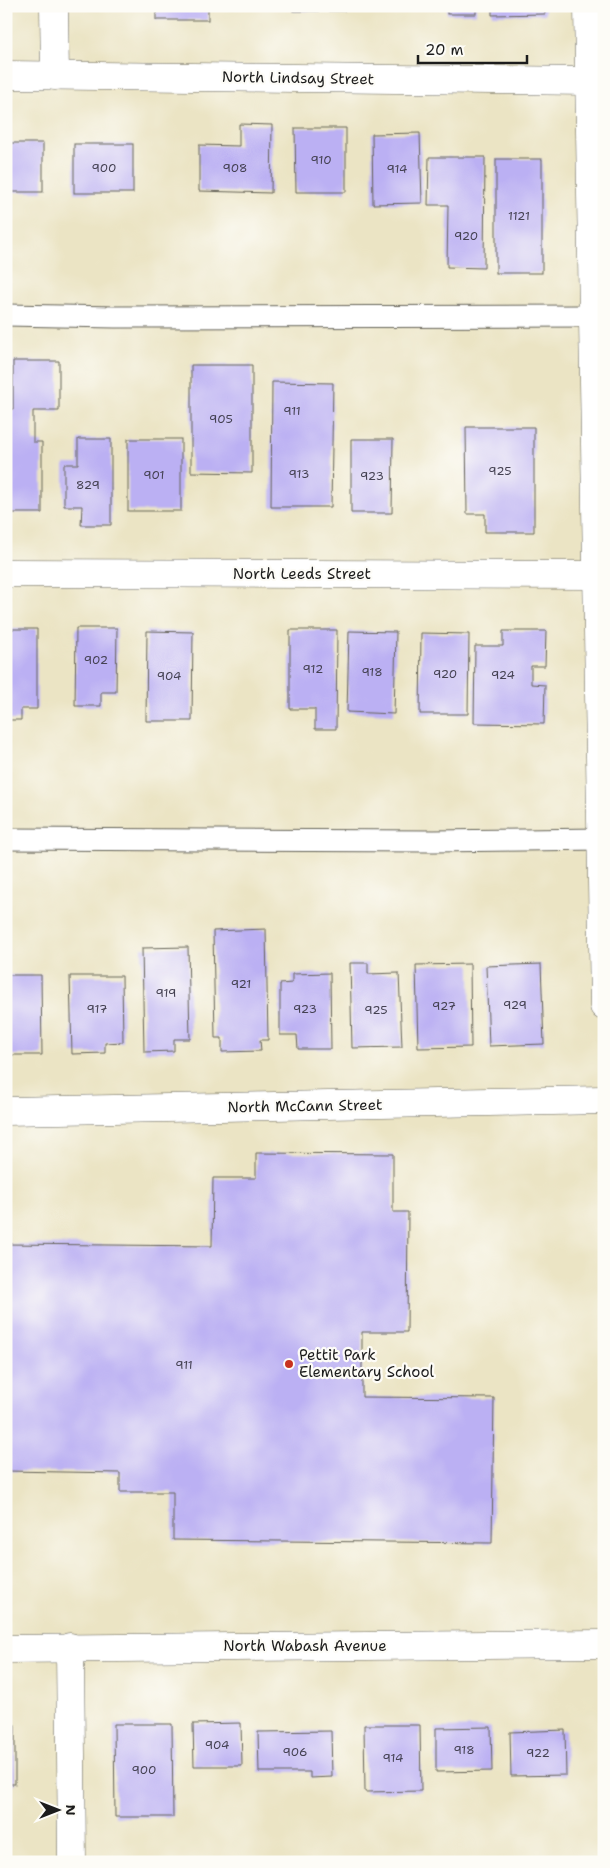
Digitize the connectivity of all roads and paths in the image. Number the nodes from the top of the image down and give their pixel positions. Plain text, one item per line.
1 (54, 6) edge
2 (588, 6) edge
3 (6, 75) edge
4 (54, 76) junction
5 (589, 81) junction
6 (598, 198) edge
7 (6, 315) edge
8 (594, 316) junction
9 (600, 470) edge
10 (6, 574) edge
11 (598, 575) junction
12 (602, 754) edge
13 (6, 839) edge
14 (602, 839) junction
15 (604, 1006) edge
16 (604, 1100) edge
17 (6, 1112) edge
18 (604, 1644) edge
19 (70, 1647) junction
20 (6, 1649) edge
21 (72, 1862) edge

1 - 4 street
2 - 5 street
3 - 4 street, North Lindsay Street
4 - 5 street, North Lindsay Street
5 - 6 street
6 - 8 street
7 - 8 lane
8 - 9 street
9 - 11 street
10 - 11 street, North Leeds Street
11 - 12 street
12 - 14 street
13 - 14 lane
14 - 15 street
16 - 17 street, North McCann Street
18 - 19 street, North Wabash Avenue
19 - 20 street, North Wabash Avenue
19 - 21 street

